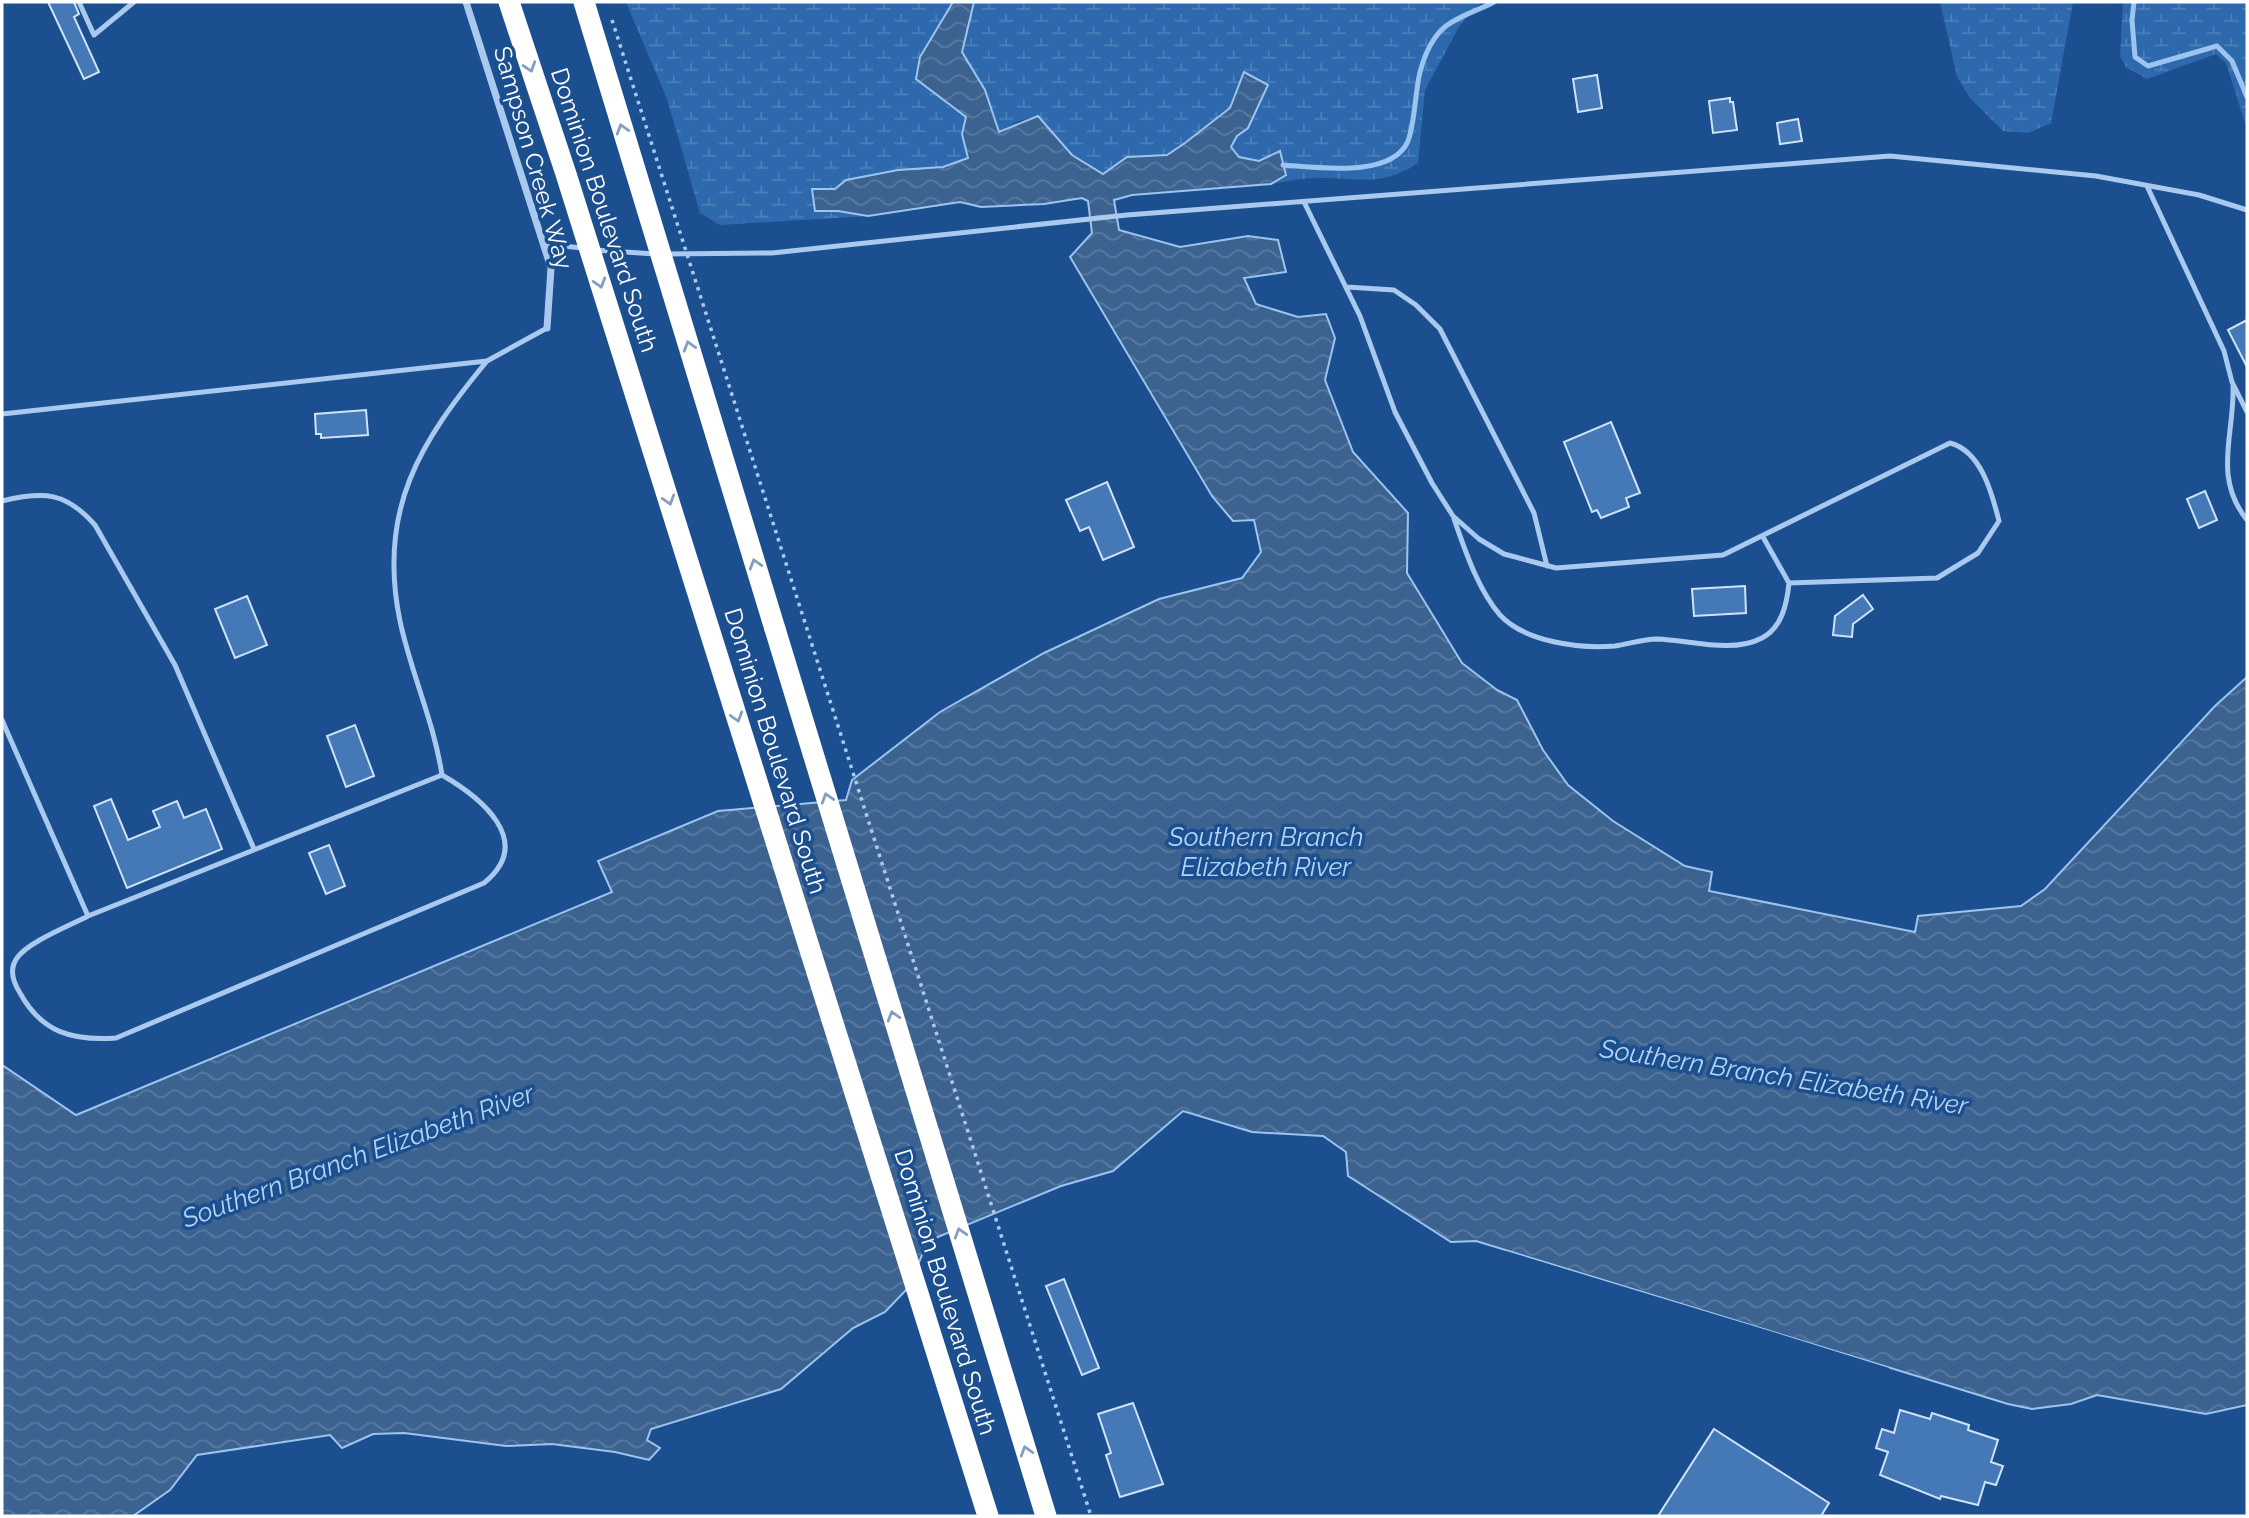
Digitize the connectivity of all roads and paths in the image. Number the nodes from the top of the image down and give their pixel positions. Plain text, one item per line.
1 (79, 2) edge
2 (134, 2) edge
3 (466, 2) edge
4 (509, 2) edge
5 (584, 2) edge
6 (610, 15) dead end
7 (2147, 186) junction
8 (1304, 202) junction
9 (2247, 210) edge
10 (544, 244) junction
11 (1347, 287) junction
12 (547, 328) joint
13 (487, 361) junction
14 (2232, 382) junction
15 (2247, 412) edge
16 (2, 414) edge
17 (2, 501) edge
18 (1453, 516) junction
19 (2247, 520) edge
20 (1763, 537) junction
21 (1547, 566) junction
22 (1789, 583) junction
23 (2, 720) edge
24 (442, 775) junction
25 (254, 849) junction
26 (88, 916) junction
27 (988, 1516) edge
28 (1046, 1516) edge
29 (1091, 1516) edge

1 - 2 lane
3 - 10 street, Sampson Creek Way
4 -> 27 highway, Dominion Boulevard South, bridge
28 -> 5 highway, Dominion Boulevard South, bridge
6 - 29 path, bridge
7 - 8 lane
7 - 9 lane
7 - 14 lane
8 - 10 lane
8 - 11 lane
10 - 12 street, Sampson Creek Way
11 - 18 lane
11 - 21 lane
12 - 13 lane
13 - 16 lane
13 - 24 lane
14 - 15 lane
14 - 19 lane
17 - 25 lane
18 - 21 lane
18 - 22 lane
20 - 21 lane
20 - 22 lane
20 - 22 lane
23 - 26 lane
24 - 25 lane
24 - 26 lane
25 - 26 lane

